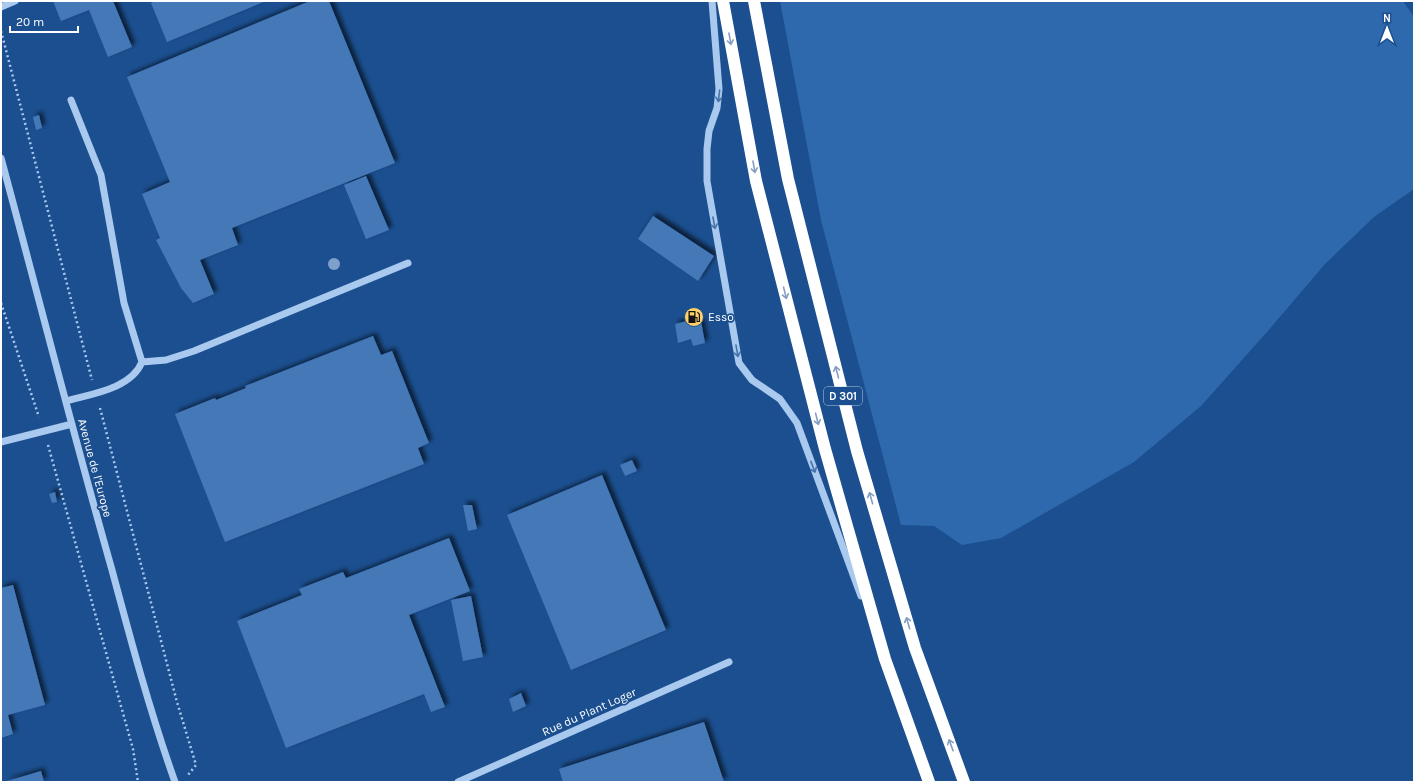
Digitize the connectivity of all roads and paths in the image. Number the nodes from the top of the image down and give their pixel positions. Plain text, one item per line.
1 (15, 1) edge
2 (712, 1) edge
3 (723, 1) edge
4 (754, 1) edge
5 (1, 7) edge
6 (71, 100) dead end
7 (1, 158) edge
8 (408, 263) dead end
9 (1, 303) edge
10 (142, 362) junction
11 (66, 401) junction
12 (72, 424) junction
13 (44, 431) junction
14 (1, 442) edge
15 (885, 659) junction
16 (729, 662) dead end
17 (138, 782) edge
18 (175, 782) edge
19 (458, 782) edge
20 (929, 782) edge
21 (964, 782) edge

1 - 5 street
2 -> 15 street
3 -> 15 highway, D 301
21 -> 4 highway, D 301
6 - 10 street
7 - 11 street, Avenue de l'Europe
8 - 10 street
9 - 13 path
10 - 11 street
11 - 12 street, Avenue de l'Europe
12 - 13 street
12 - 18 street, Avenue de l'Europe
13 - 14 street
13 - 17 path
15 - 20 highway, D 301
16 - 19 street, Rue du Plant Loger

